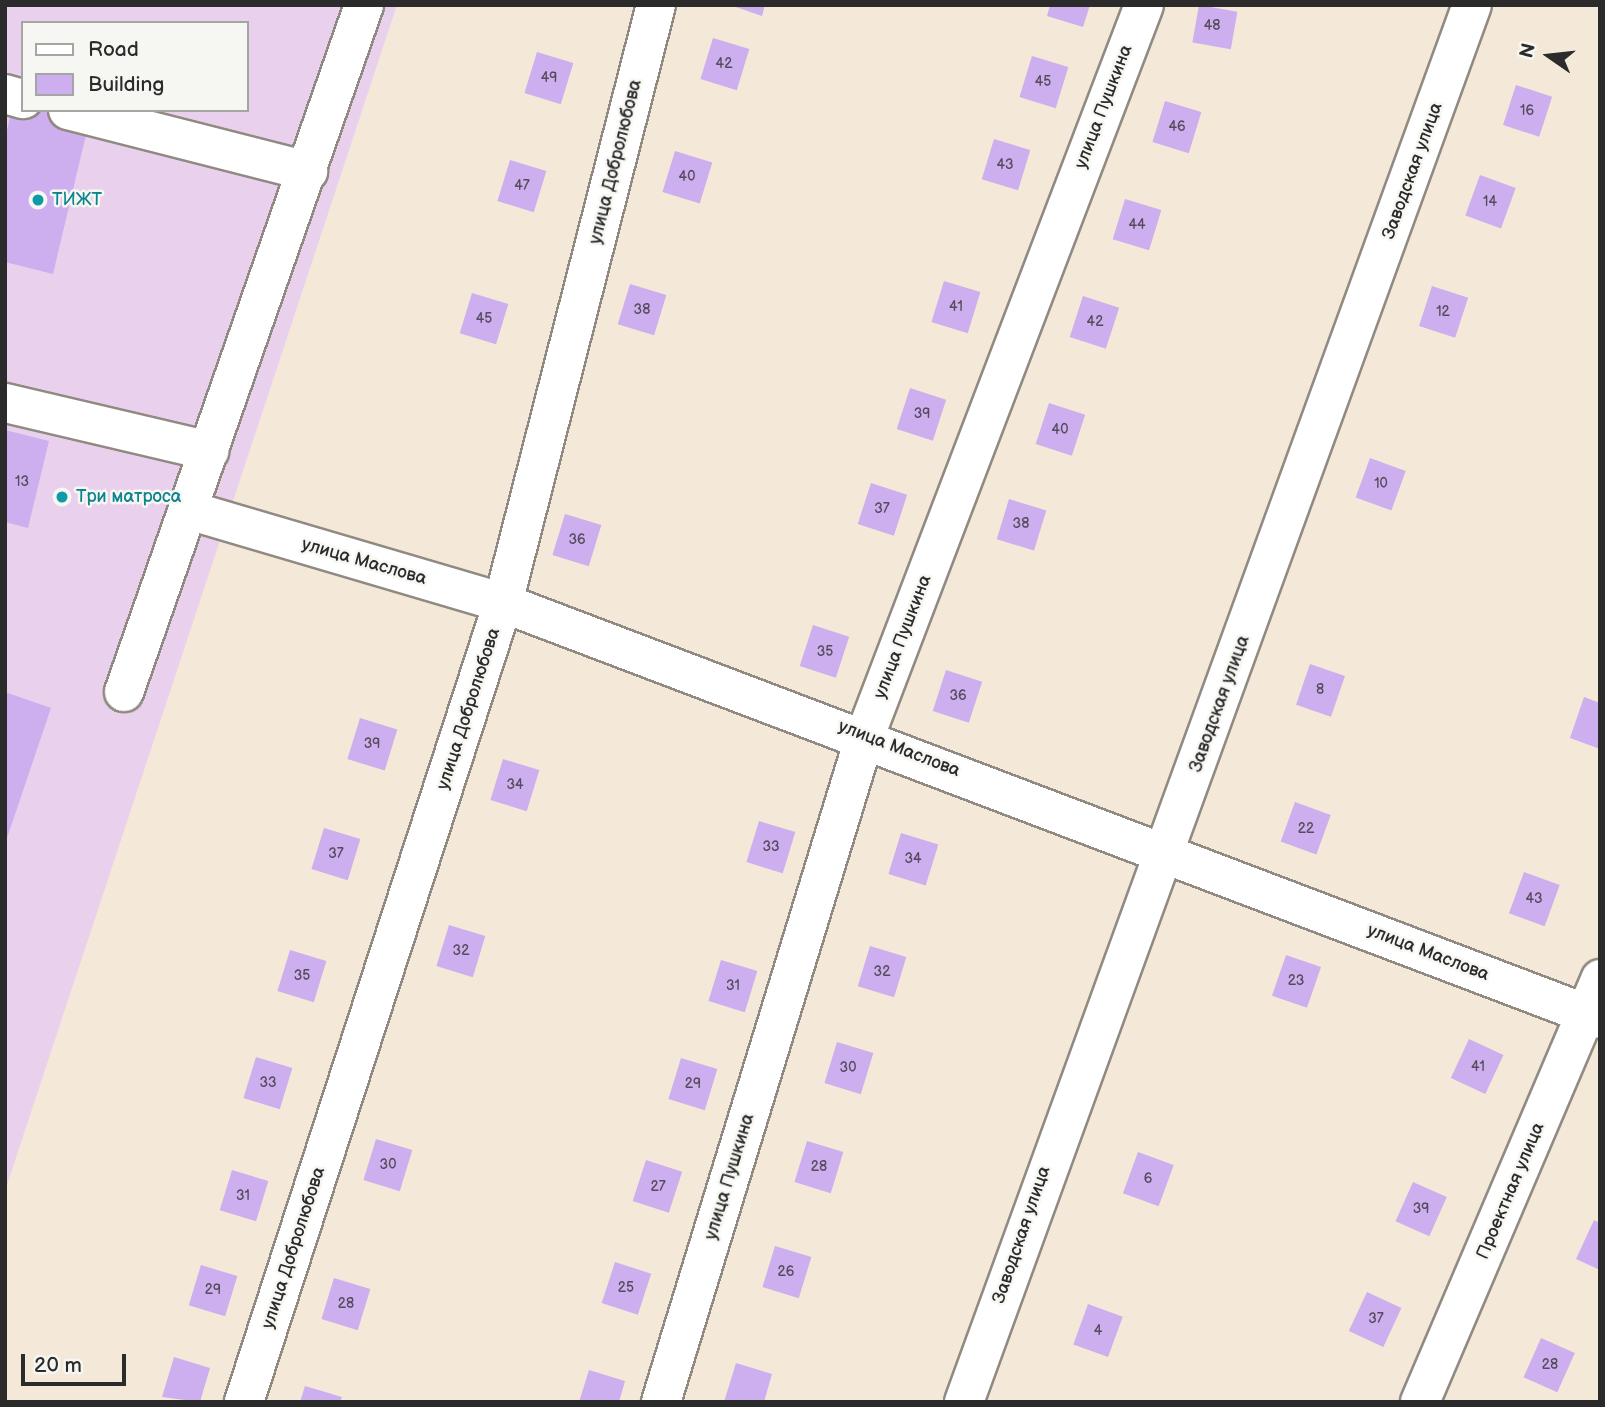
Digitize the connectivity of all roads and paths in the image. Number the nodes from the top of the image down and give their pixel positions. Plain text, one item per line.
1 (364, 5) edge
2 (656, 5) edge
3 (1144, 5) edge
4 (1472, 5) edge
5 (76, 112) edge
6 (308, 171) junction
7 (5, 403) edge
8 (209, 451) junction
9 (188, 510) junction
10 (503, 603) junction
11 (124, 692) dead end
12 (865, 736) junction
13 (1168, 851) junction
14 (1600, 979) edge
15 (1593, 1017) edge
16 (244, 1402) edge
17 (661, 1402) edge
18 (964, 1402) edge
19 (1420, 1402) edge

1 - 6 street
2 - 10 street, улица Добролюбова
3 - 12 street, улица Пушкина
4 - 13 street, Заводская улица
5 - 6 street
6 - 8 street
7 - 8 street
8 - 9 street
9 - 10 street, улица Маслова
9 - 11 street
10 - 12 street, улица Маслова
10 - 16 street, улица Добролюбова
12 - 13 street, улица Маслова
12 - 17 street, улица Пушкина
13 - 15 street, улица Маслова
13 - 18 street, Заводская улица
14 - 15 street, Проектная улица
15 - 19 street, Проектная улица

